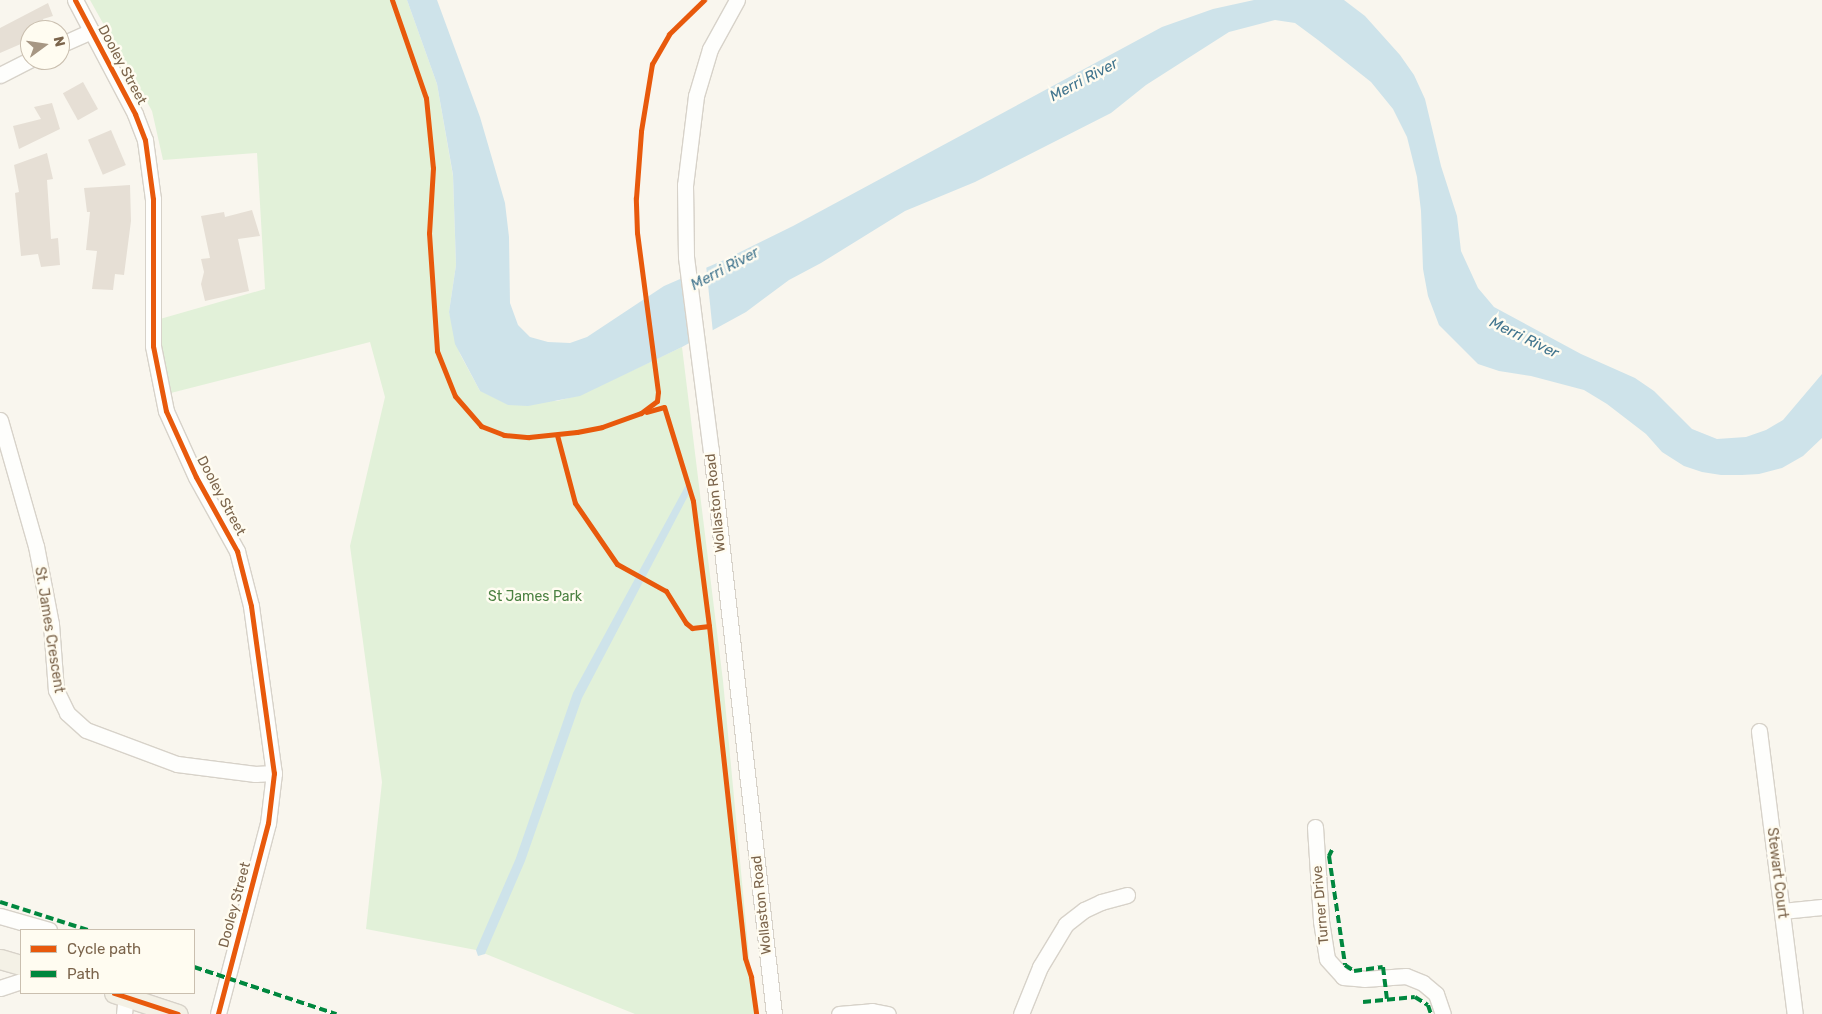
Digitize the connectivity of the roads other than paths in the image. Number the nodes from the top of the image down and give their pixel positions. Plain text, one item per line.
1 (75, 0) edge
2 (737, 0) edge
3 (91, 31) junction
4 (70, 41) edge
5 (20, 65) edge
6 (0, 75) edge
7 (0, 420) edge
8 (1760, 731) dead end
9 (274, 773) junction
10 (1315, 827) dead end
11 (1127, 895) dead end
12 (1822, 907) edge
13 (1782, 911) junction
14 (0, 916) edge
15 (45, 929) edge
16 (0, 959) edge
17 (20, 965) edge
18 (20, 982) edge
19 (0, 988) edge
20 (148, 998) edge
21 (121, 1001) edge
22 (178, 1014) edge
23 (218, 1014) edge
24 (774, 1014) edge
25 (839, 1014) edge
26 (888, 1014) edge
27 (1021, 1014) edge
28 (1443, 1014) edge
29 (1795, 1014) edge

1 - 3 street, Dooley Street
2 - 24 street, Wollaston Road
3 - 4 street
3 - 9 street, Dooley Street
5 - 6 street
7 - 9 street, St. James Crescent
8 - 13 street, Stewart Court
9 - 23 street, Dooley Street
10 - 28 street, Turner Drive
11 - 27 street
12 - 13 street
13 - 29 street, Stewart Court
14 - 15 street
16 - 17 main road
18 - 19 street
20 - 21 main road
20 - 22 main road
25 - 26 street

